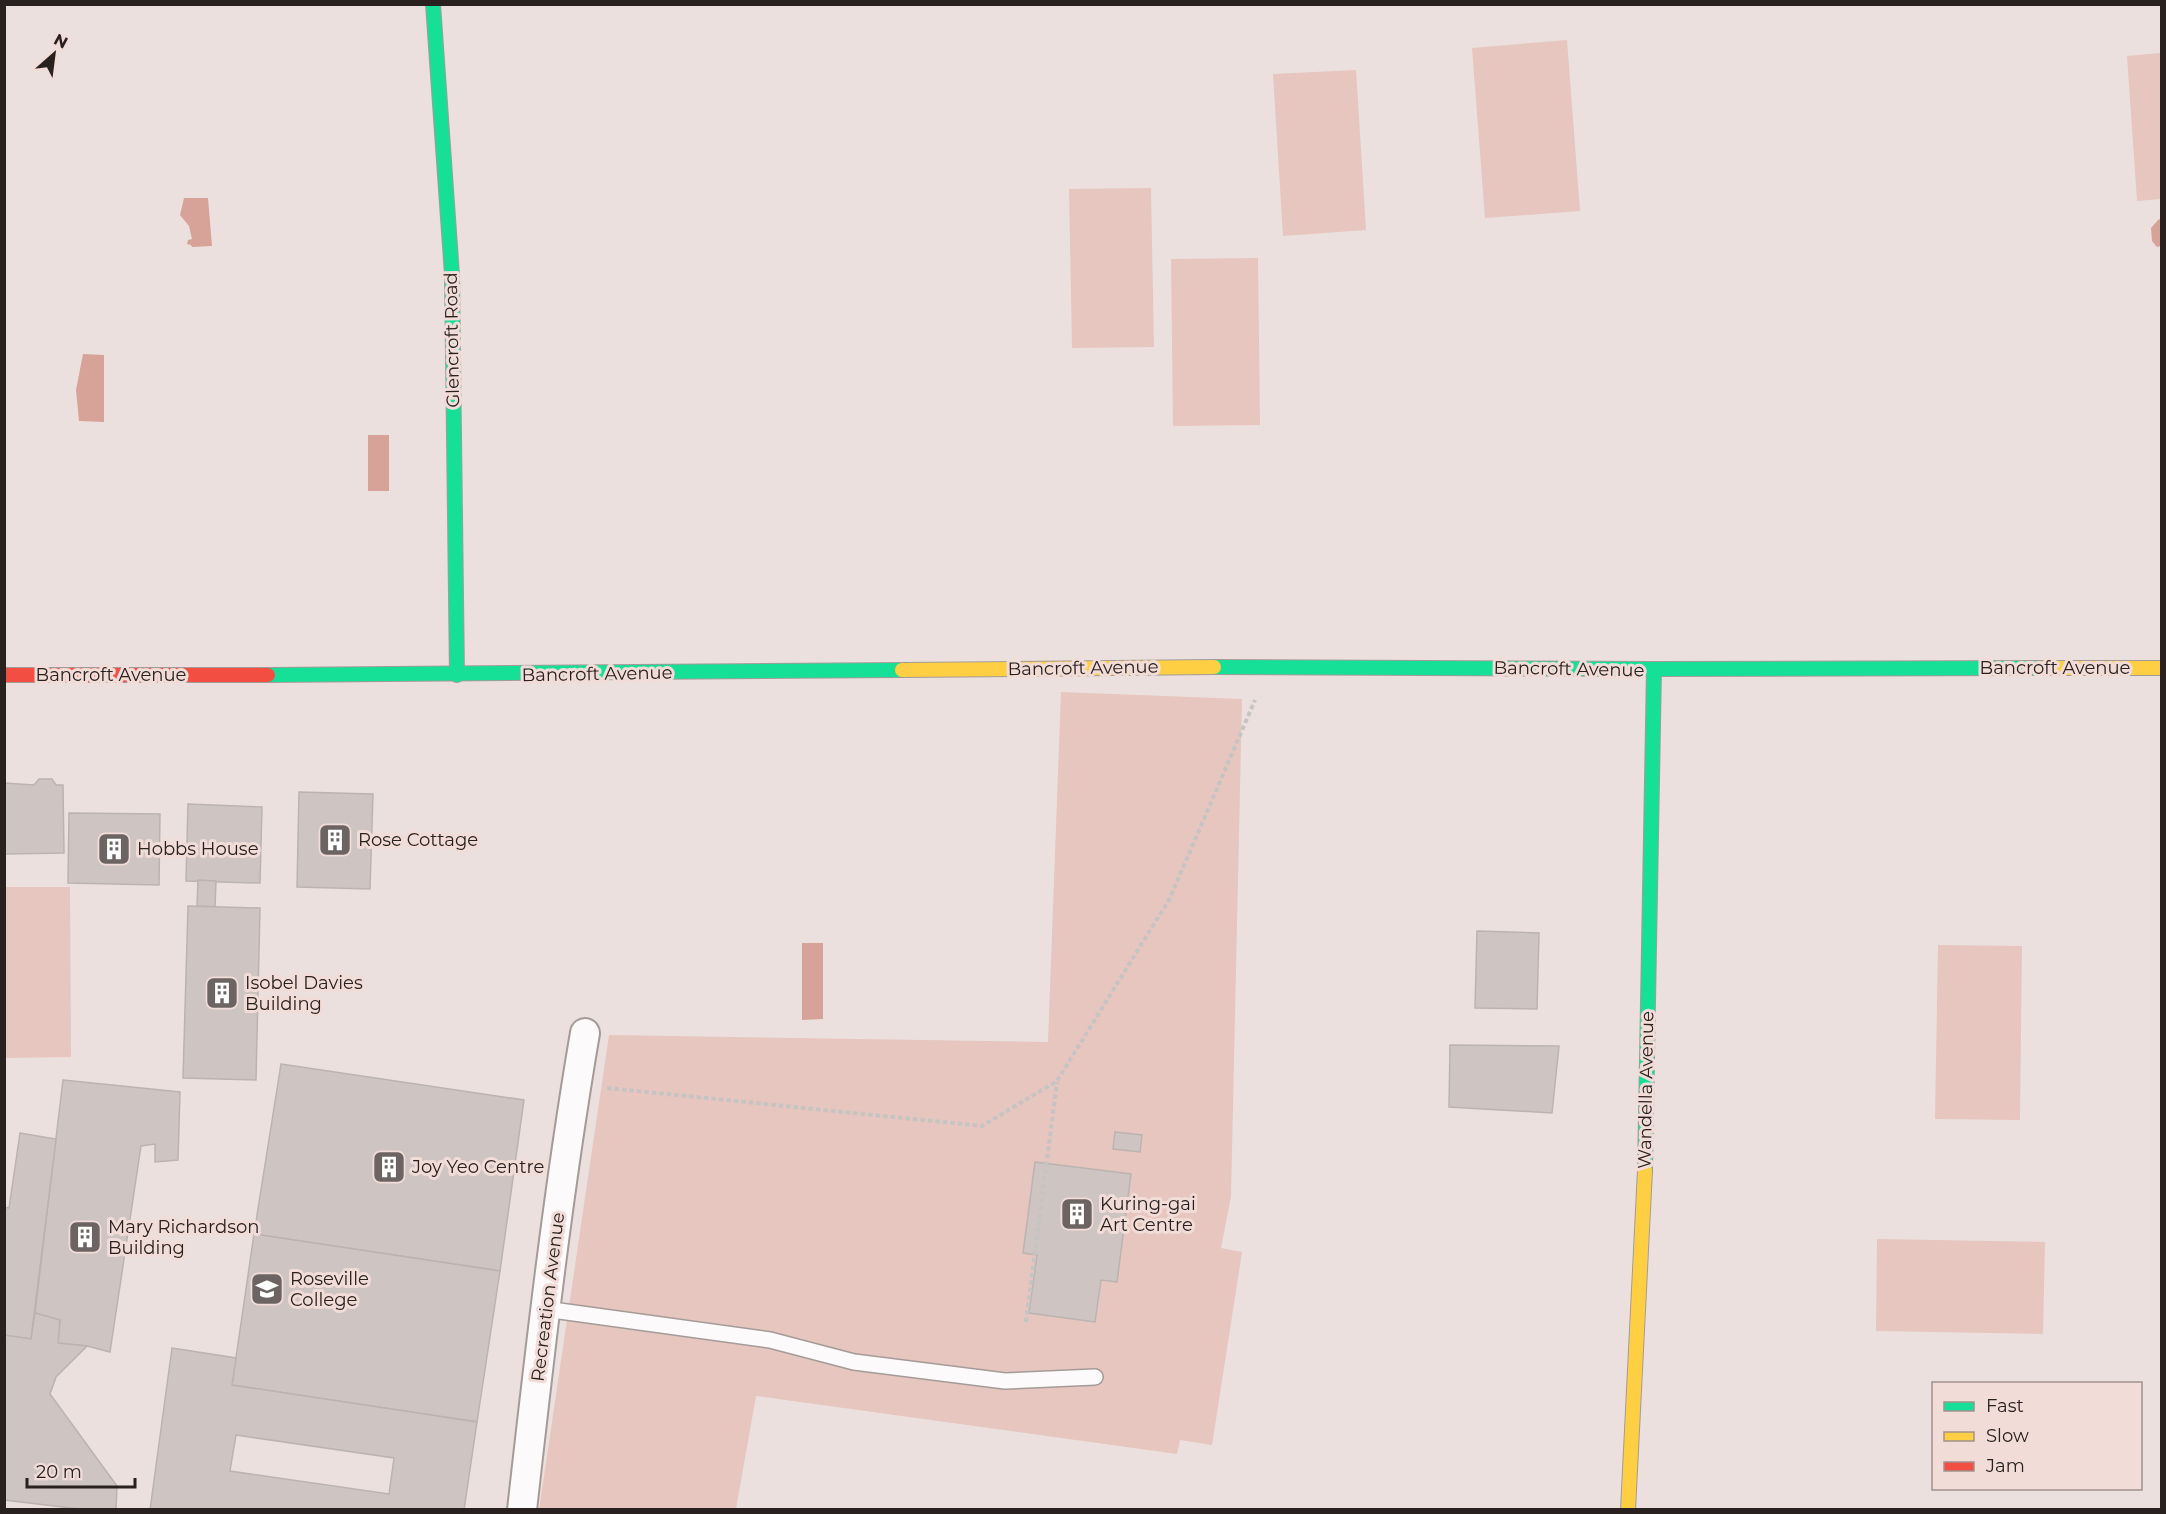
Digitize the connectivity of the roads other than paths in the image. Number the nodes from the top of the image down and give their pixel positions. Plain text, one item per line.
1 (433, 4) edge
2 (2162, 668) edge
3 (1654, 669) junction
4 (4, 675) edge
5 (457, 675) junction
6 (585, 1033) dead end
7 (545, 1309) junction
8 (1095, 1377) dead end
9 (522, 1509) edge
10 (1629, 1509) edge

1 - 5 street, Glencroft Road
2 - 3 street, Bancroft Avenue
3 - 5 street, Bancroft Avenue
3 - 10 street, Wandella Avenue
4 - 5 street, Bancroft Avenue
6 - 7 street, Recreation Avenue
7 - 8 lane
7 - 9 street, Recreation Avenue

